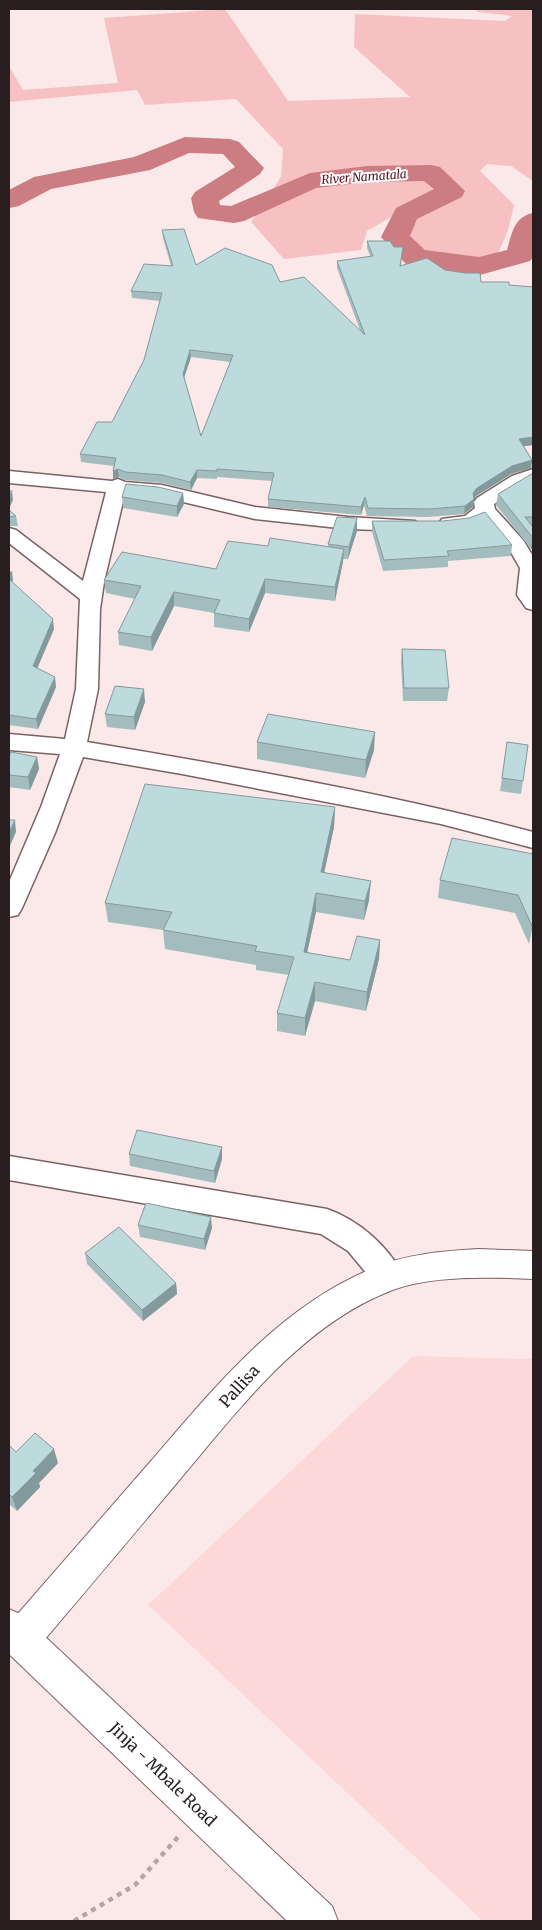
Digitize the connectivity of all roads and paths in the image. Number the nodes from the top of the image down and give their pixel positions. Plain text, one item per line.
1 (533, 475) edge
2 (9, 477) edge
3 (118, 485) junction
4 (485, 510) junction
5 (9, 534) edge
6 (91, 597) junction
7 (533, 604) edge
8 (9, 742) edge
9 (74, 748) junction
10 (533, 840) edge
11 (9, 908) edge
12 (9, 1168) edge
13 (533, 1265) edge
14 (388, 1276) junction
15 (15, 1634) edge
16 (201, 1811) junction
17 (74, 1921) edge
18 (317, 1921) edge

1 - 4 street
2 - 3 street
3 - 4 street
3 - 6 street
4 - 7 street
5 - 6 street
6 - 9 street
8 - 9 street
9 - 10 street
9 - 11 street
12 - 14 street
13 - 14 main road, Pallisa
14 - 15 main road, Pallisa
15 - 16 main road, Jinja - Mbale Road
16 - 17 path
16 - 18 main road, Jinja - Mbale Road

